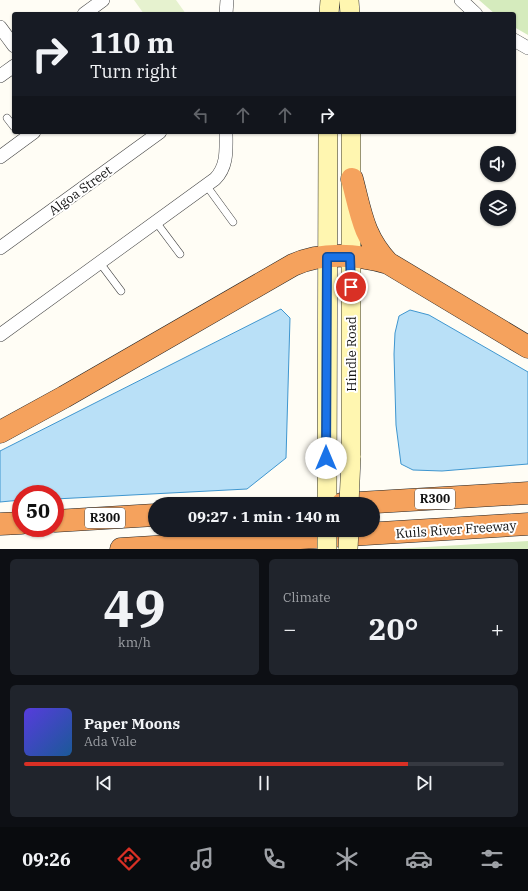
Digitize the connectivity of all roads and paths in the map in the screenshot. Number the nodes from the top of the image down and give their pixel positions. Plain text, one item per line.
1 (103, 0) edge
2 (227, 0) edge
3 (330, 0) edge
4 (349, 0) edge
5 (461, 0) edge
6 (87, 12) edge
7 (226, 12) edge
8 (329, 12) edge
9 (350, 12) edge
10 (474, 12) edge
11 (0, 27) edge
12 (516, 41) edge
13 (12, 43) edge
14 (528, 48) edge
15 (12, 67) edge
16 (0, 76) edge
17 (7, 118) dead end
18 (12, 124) edge
19 (157, 134) edge
20 (226, 134) edge
21 (328, 134) edge
22 (351, 134) edge
23 (21, 136) edge
24 (0, 157) edge
25 (352, 179) junction
26 (206, 185) junction
27 (156, 222) junction
28 (233, 222) dead end
29 (0, 248) edge
30 (180, 254) dead end
31 (327, 257) junction
32 (350, 257) junction
33 (388, 263) junction
34 (100, 264) junction
35 (121, 291) dead end
36 (0, 335) edge
37 (528, 347) edge
38 (0, 432) edge
39 (528, 493) edge
40 (327, 497) edge
41 (350, 497) edge
42 (380, 502) edge
43 (148, 515) edge
44 (64, 520) edge
45 (12, 523) edge
46 (0, 524) edge
47 (528, 524) edge
48 (327, 537) edge
49 (349, 537) edge
50 (121, 549) edge
51 (327, 549) edge
52 (348, 549) edge

1 - 6 street
2 - 7 street
3 - 8 main road
4 - 9 main road
5 - 10 street
11 - 13 street
12 - 14 street
15 - 16 street
17 - 18 lane
19 - 29 street, Algoa Street
20 - 26 street
21 - 31 main road, Hindle Road
22 - 25 main road, Hindle Road
23 - 24 street
25 - 32 main road, Hindle Road
25 - 33 highway
26 - 27 street
26 - 28 lane
27 - 30 lane
27 - 34 street
31 - 32 highway
31 - 38 highway
31 - 40 main road, Hindle Road
32 - 33 highway
32 - 41 main road, Hindle Road, bridge
33 - 37 highway
34 - 35 lane
34 - 36 street
39 - 42 highway, R300
43 - 44 highway, R300
45 - 46 highway
47 - 50 highway, Kuils River Freeway
48 - 51 main road, bridge
49 - 52 main road, bridge

